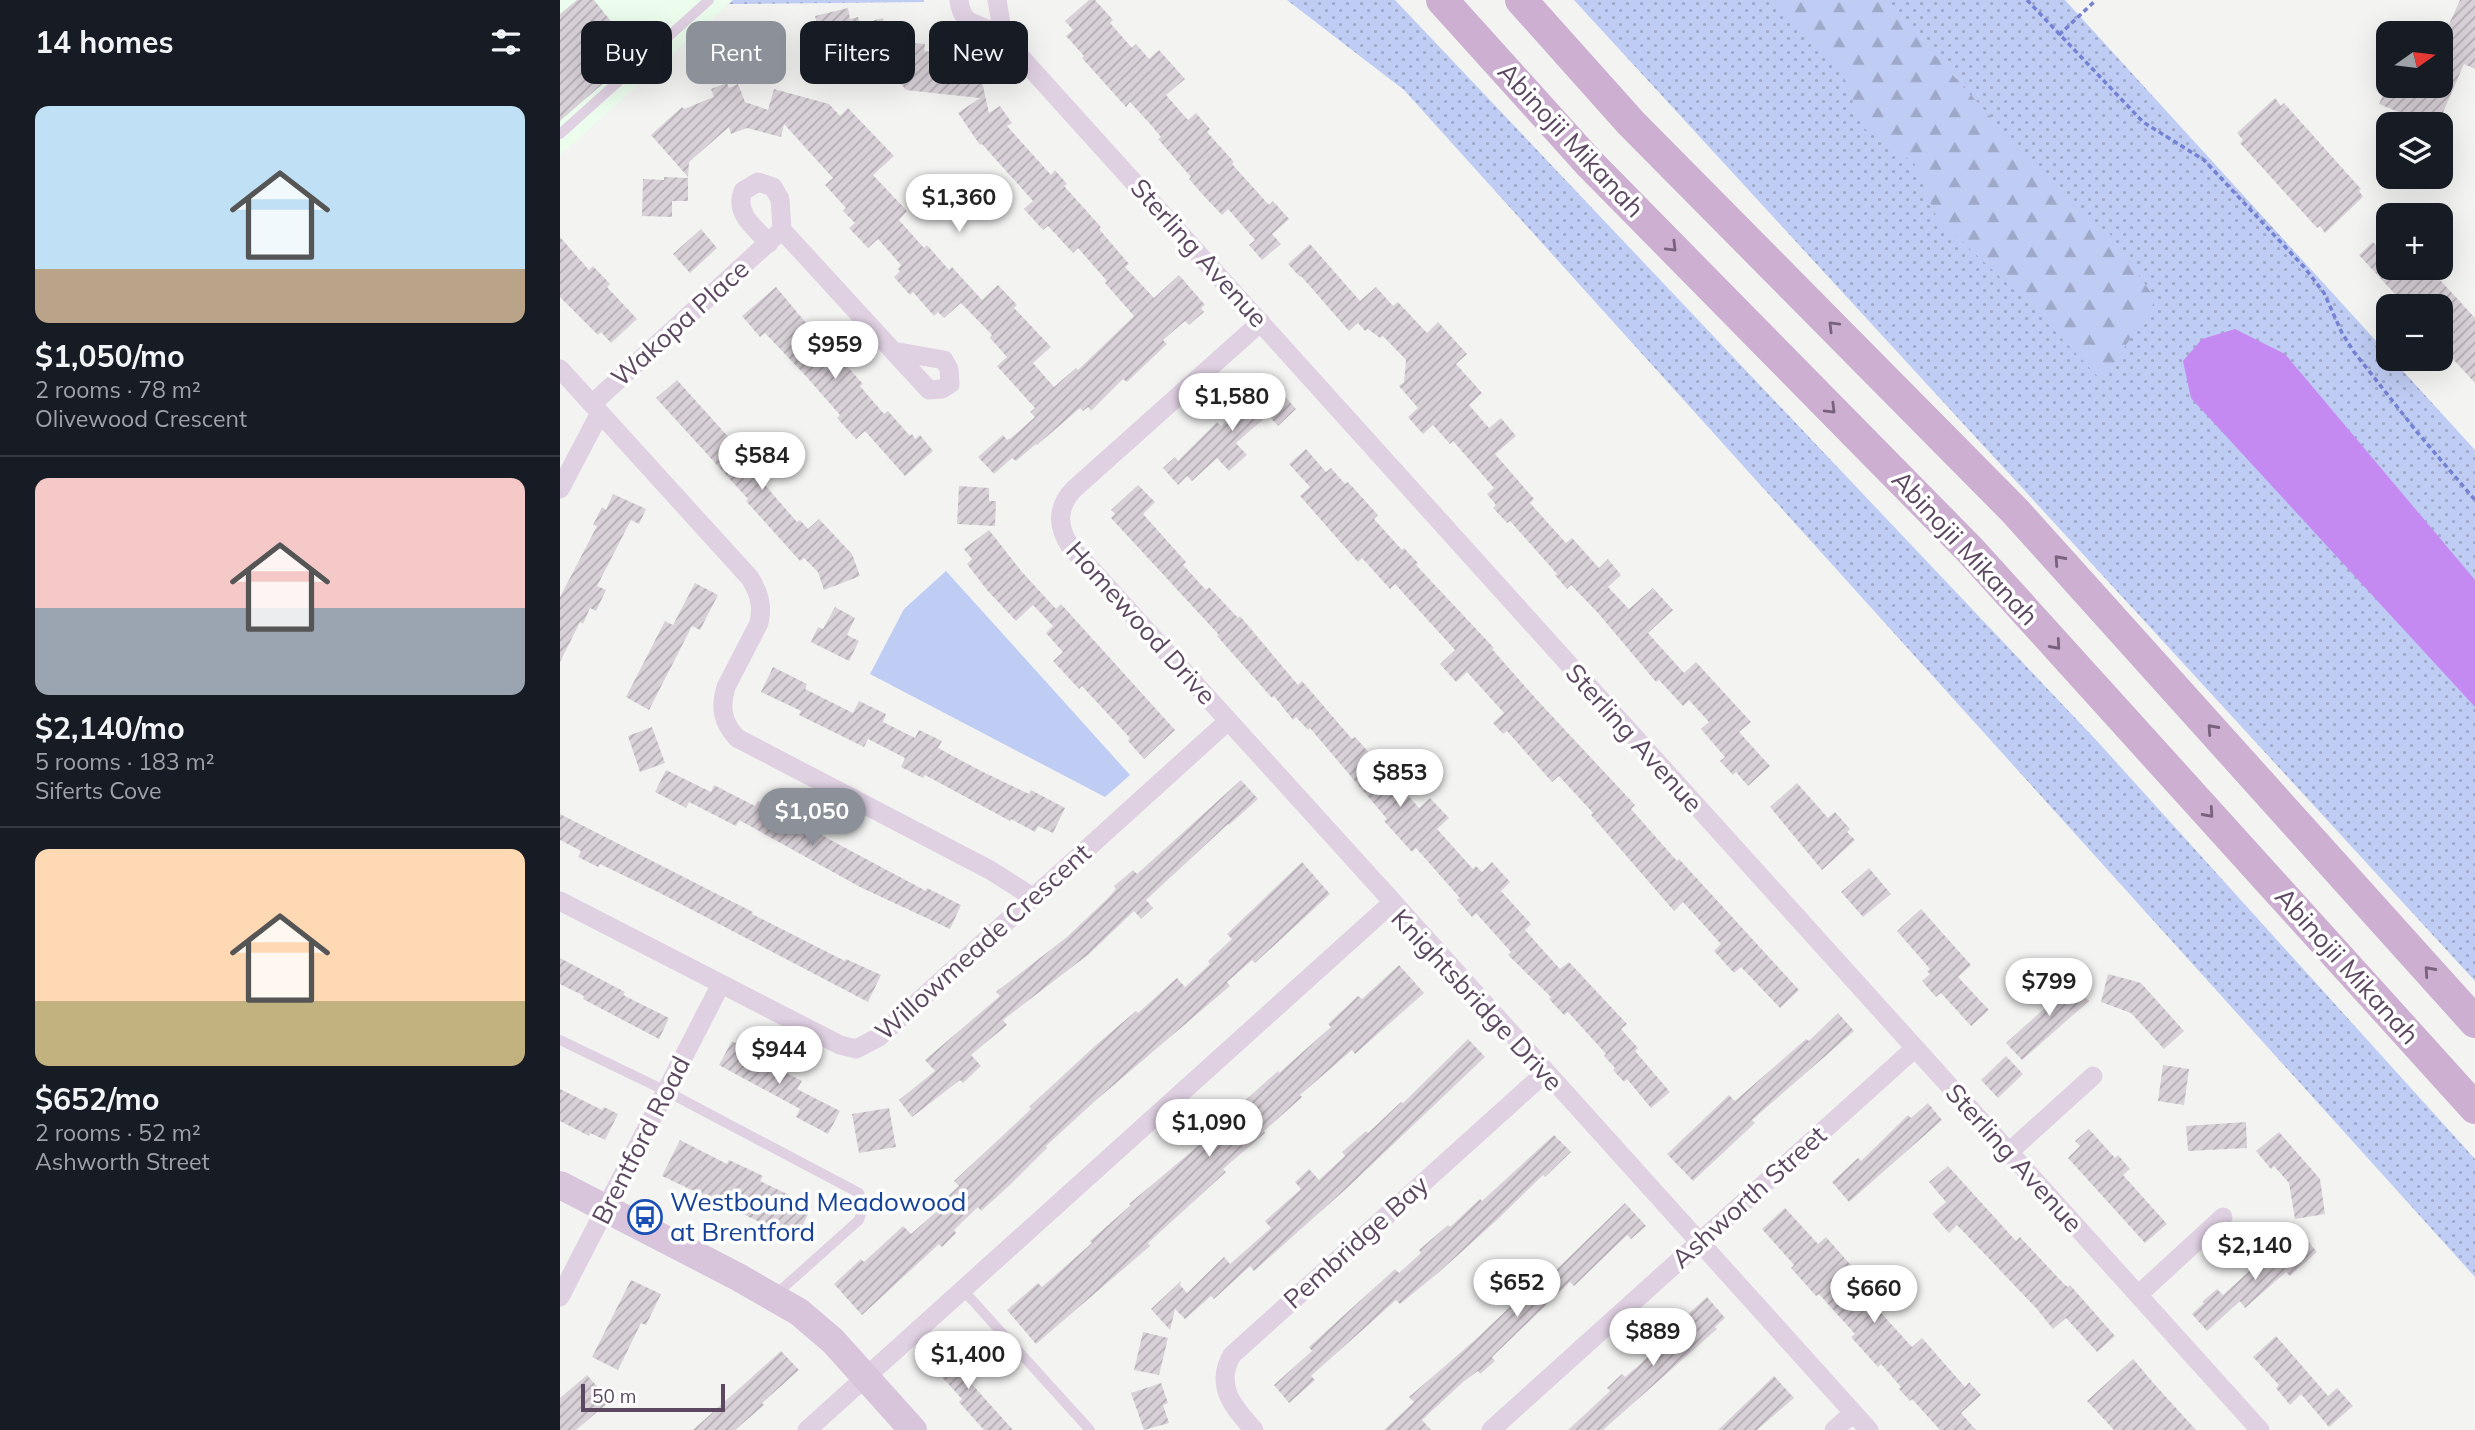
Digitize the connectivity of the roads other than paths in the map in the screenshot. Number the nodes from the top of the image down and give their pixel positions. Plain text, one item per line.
1 (709, 0) edge
2 (959, 0) edge
3 (997, 0) edge
4 (1442, 0) edge
5 (1521, 0) edge
6 (970, 21) edge
7 (1001, 21) edge
8 (1028, 65) edge
9 (560, 134) edge
10 (1261, 322) junction
11 (893, 351) dead end
12 (560, 369) edge
13 (596, 409) junction
14 (560, 489) edge
15 (1228, 721) junction
16 (1034, 898) junction
17 (560, 901) edge
18 (1393, 902) junction
19 (721, 984) junction
20 (2475, 1022) edge
21 (560, 1040) edge
22 (1915, 1048) junction
23 (1546, 1072) junction
24 (2092, 1076) dead end
25 (666, 1091) junction
26 (2475, 1108) edge
27 (2009, 1152) junction
28 (560, 1185) edge
29 (606, 1209) junction
30 (2223, 1217) dead end
31 (1699, 1242) junction
32 (963, 1290) junction
33 (2138, 1295) junction
34 (774, 1296) junction
35 (560, 1297) edge
36 (866, 1377) junction
37 (1853, 1413) junction
38 (807, 1430) edge
39 (913, 1430) edge
40 (1090, 1430) edge
41 (1254, 1430) edge
42 (1491, 1430) edge
43 (1834, 1430) edge
44 (1869, 1430) edge
45 (2260, 1430) edge

1 - 9 lane
2 - 6 street, Sterling Avenue
3 - 7 street, Sterling Avenue
4 -> 26 main road, Abinojii Mikanah
20 -> 5 main road
8 - 10 street, Sterling Avenue
10 - 15 street, Homewood Drive
10 - 22 street, Sterling Avenue
11 - 13 street, Wakopa Place
12 - 13 street
13 - 14 street, Wakopa Place
13 - 16 street
15 - 16 street, Willowmeade Crescent
15 - 18 street, Homewood Drive
16 - 19 street, Willowmeade Crescent
17 - 19 street, Willowmeade Crescent
18 - 23 street, Knightsbridge Drive
18 - 32 street, Knightsbridge Drive
19 - 25 street, Brentford Road
21 - 25 lane
22 - 27 street, Sterling Avenue
22 - 31 street, Ashworth Street
23 - 31 street, Knightsbridge Drive
23 - 41 street, Pembridge Bay
24 - 27 street
25 - 29 street, Brentford Road
25 - 34 lane
27 - 33 street, Sterling Avenue
28 - 29 street
29 - 34 street
29 - 35 street, Brentford Road
30 - 33 street
31 - 37 street, Knightsbridge Drive
31 - 42 street, Ashworth Street
32 - 36 street, Knightsbridge Drive
32 - 40 lane
33 - 45 street, Sterling Avenue
34 - 36 street
36 - 38 street, Knightsbridge Drive
36 - 39 street
37 - 43 street
37 - 44 street, Knightsbridge Drive

